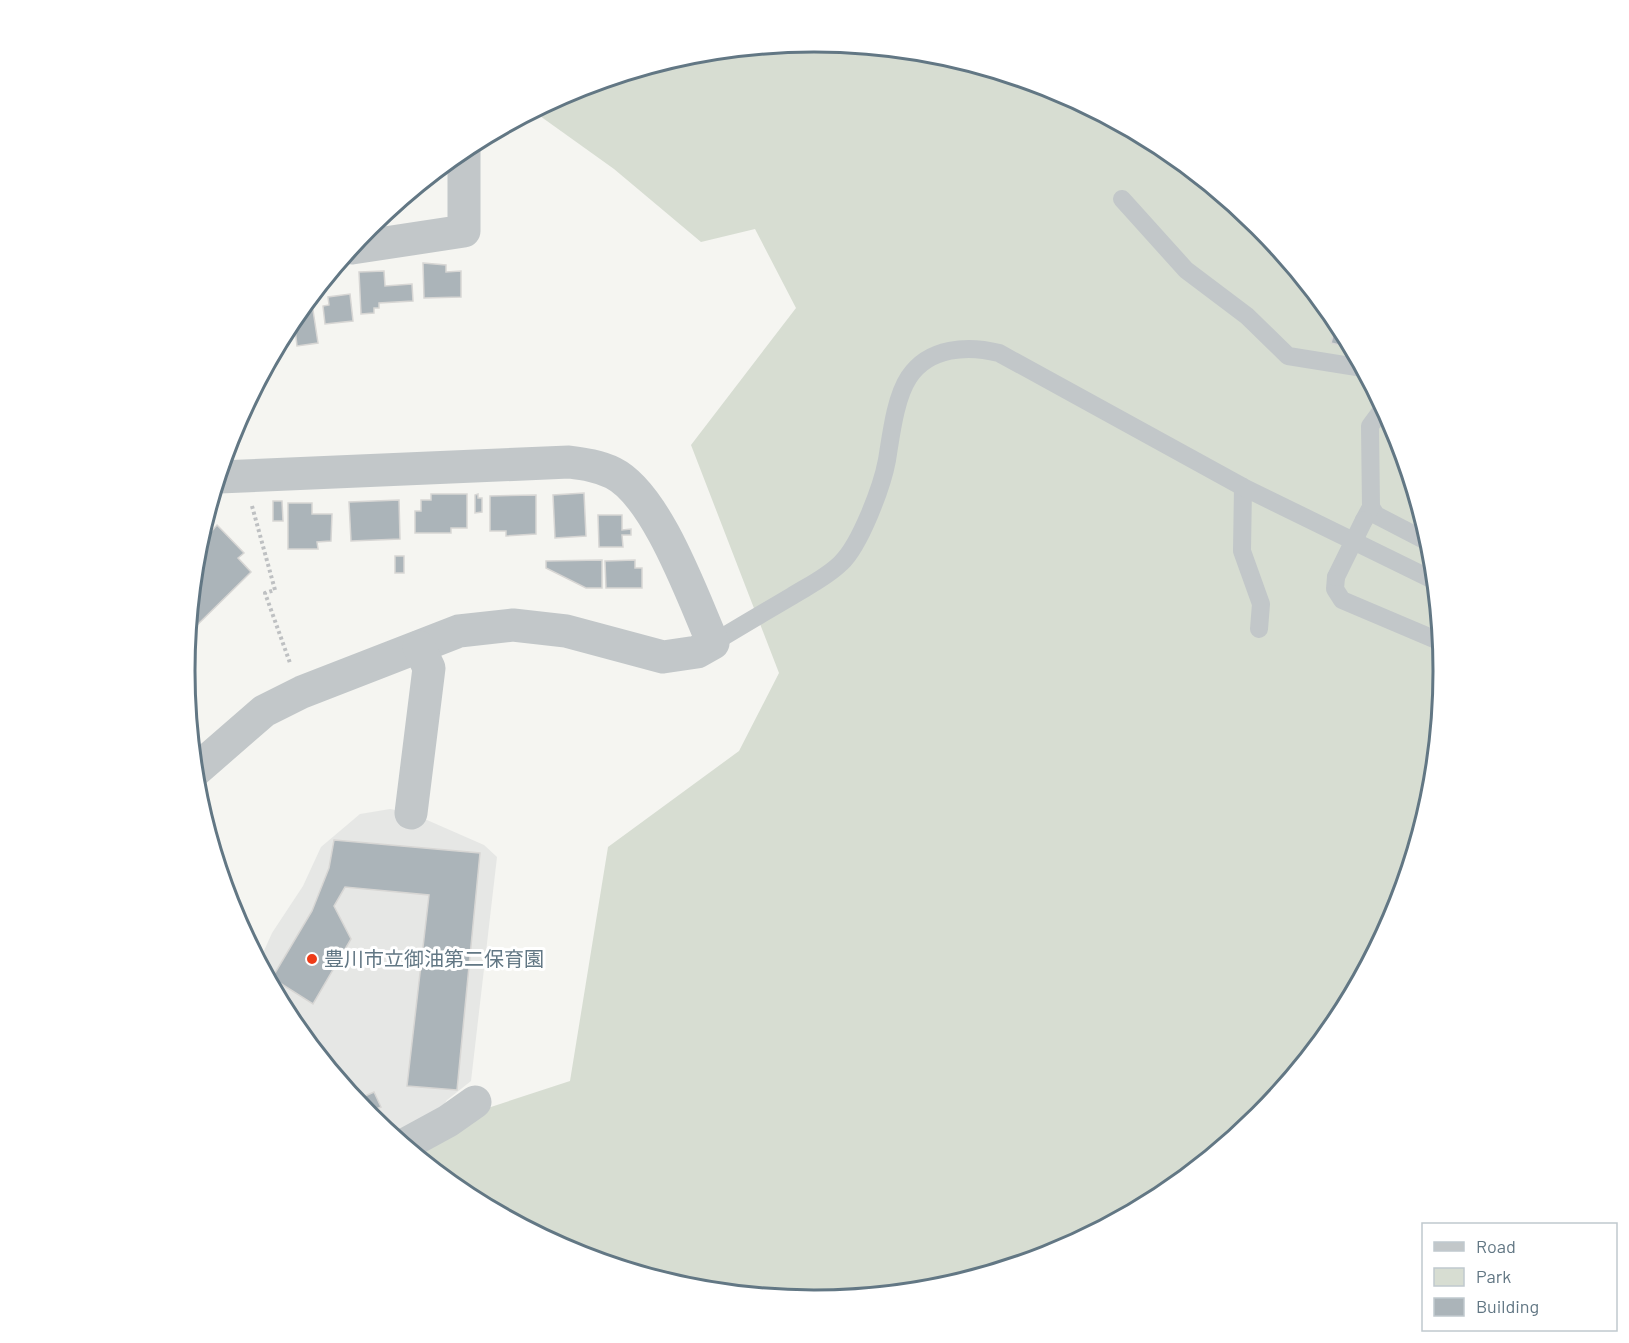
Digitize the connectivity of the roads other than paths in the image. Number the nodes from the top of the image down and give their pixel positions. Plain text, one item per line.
1 (464, 162) edge
2 (1122, 199) dead end
3 (365, 246) edge
4 (1353, 366) edge
5 (1378, 416) edge
6 (231, 476) edge
7 (1243, 487) junction
8 (1367, 514) junction
9 (1419, 537) edge
10 (1426, 577) edge
11 (1259, 629) dead end
12 (1432, 638) edge
13 (713, 643) junction
14 (418, 646) junction
15 (203, 764) edge
16 (411, 813) dead end
17 (475, 1102) dead end
18 (411, 1141) edge

1 - 3 street
2 - 4 lane
5 - 8 lane
6 - 13 street
7 - 10 lane
7 - 11 lane
7 - 13 lane
8 - 9 lane
8 - 12 lane, bridge
13 - 14 street
14 - 15 street
14 - 16 street
17 - 18 street

